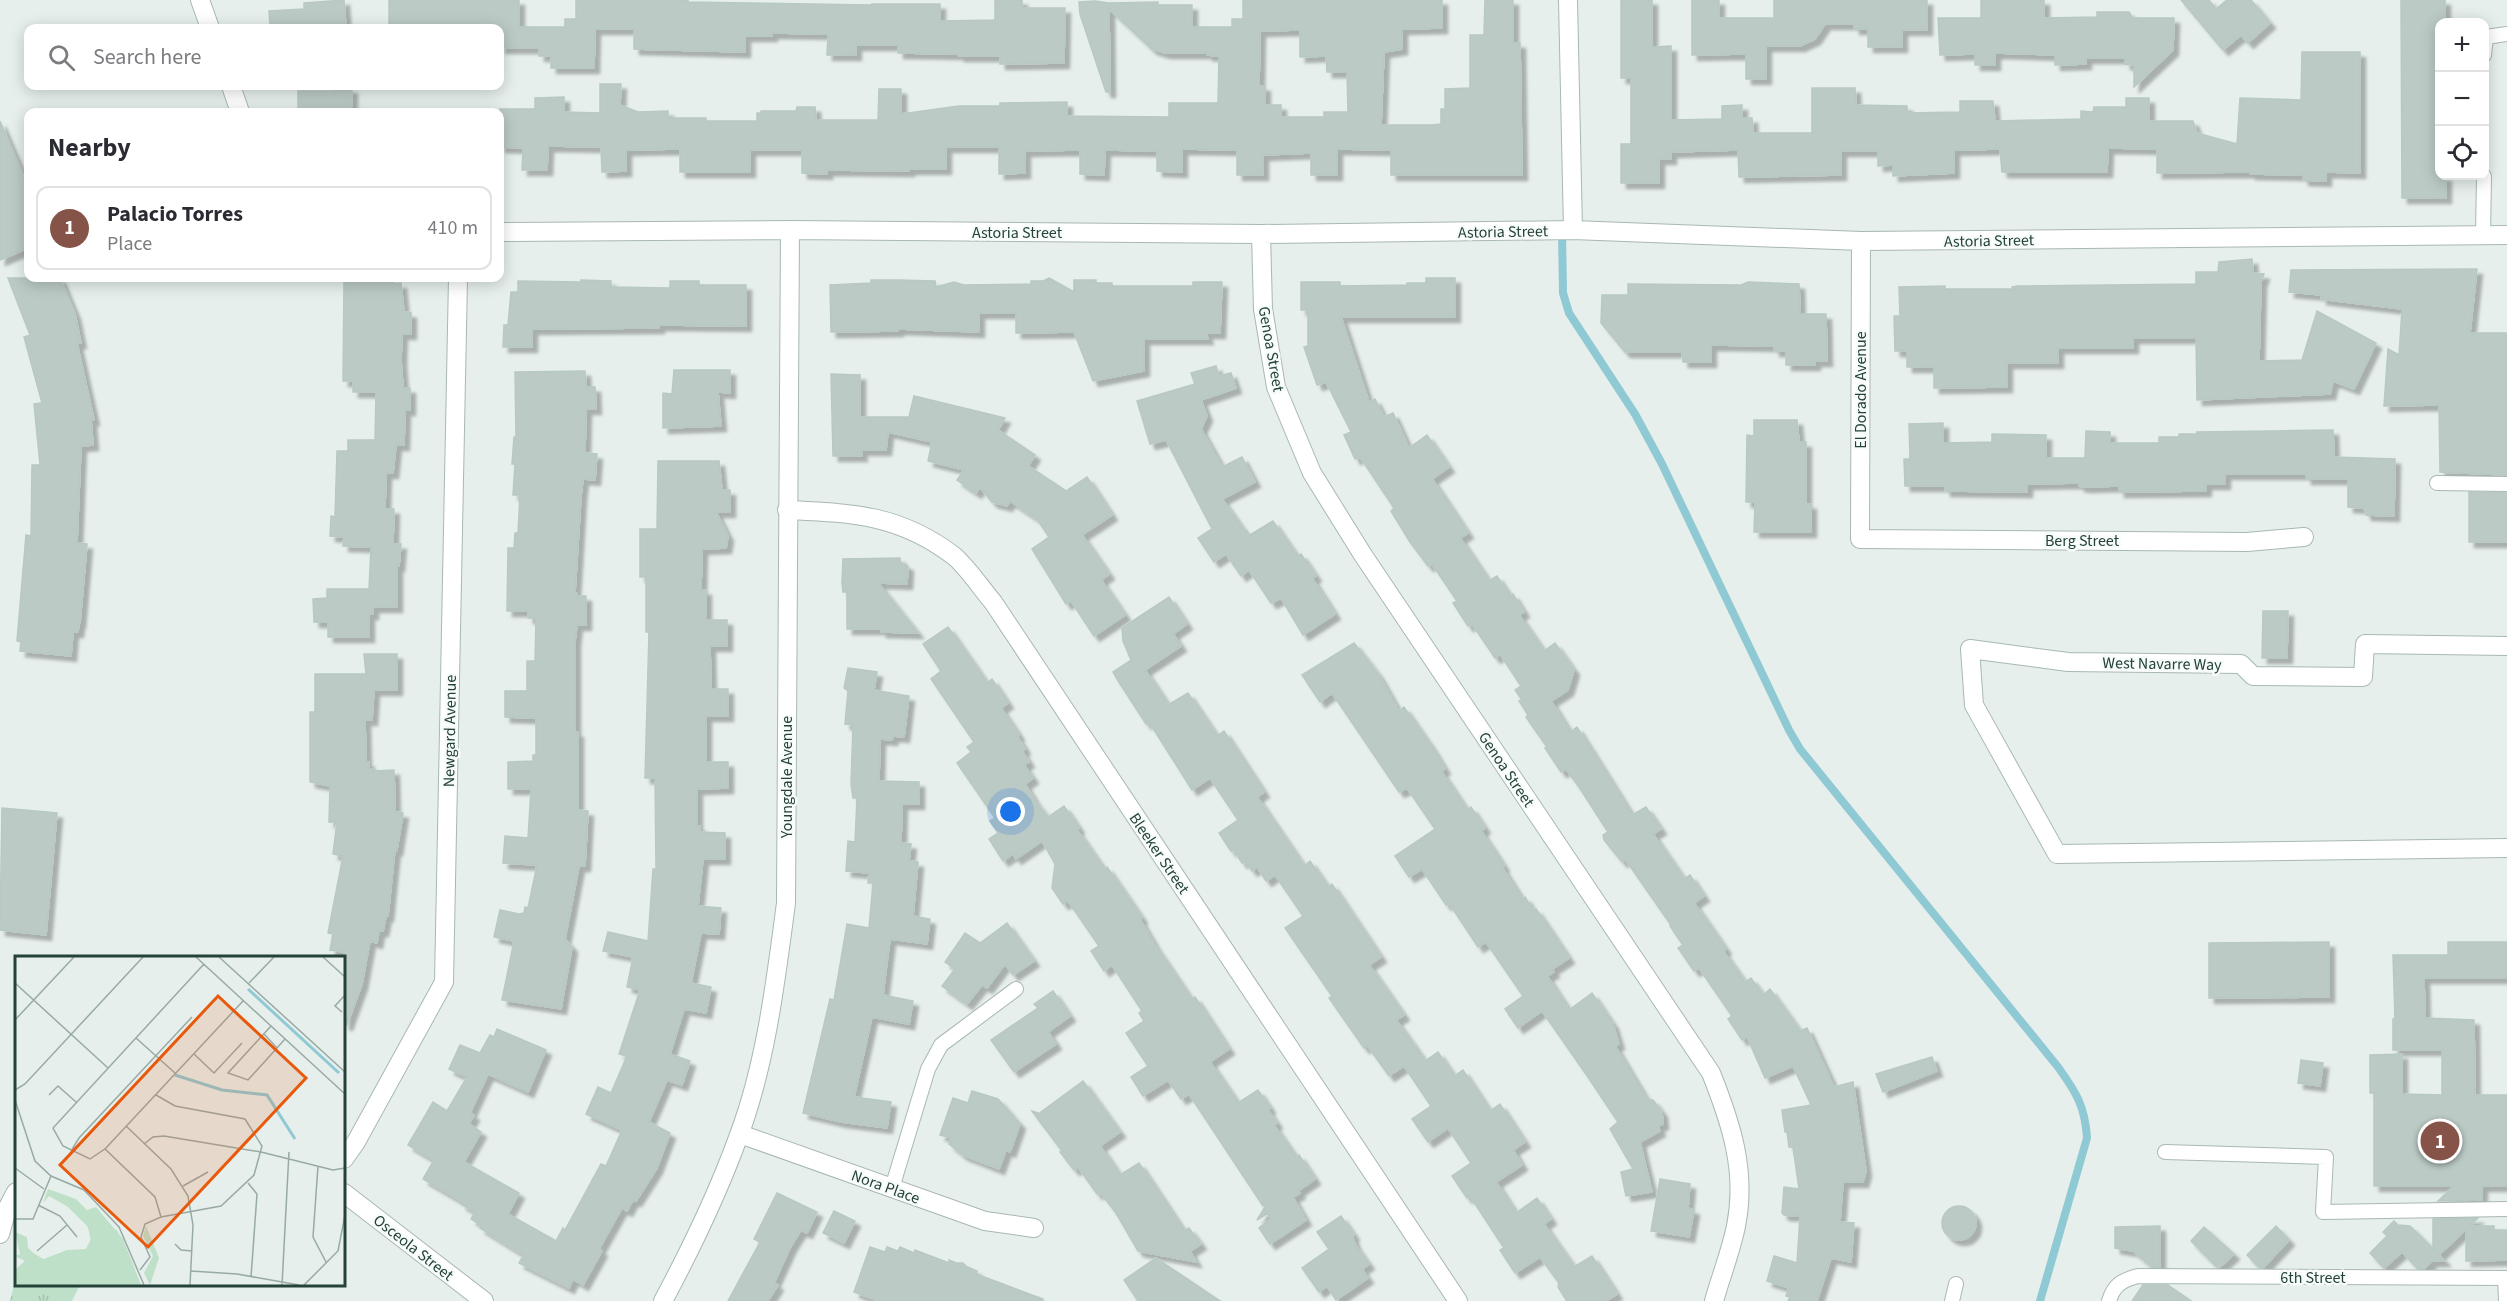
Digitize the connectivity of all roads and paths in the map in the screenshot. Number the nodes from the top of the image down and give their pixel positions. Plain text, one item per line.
1 (200, 0) edge
2 (1568, 0) edge
3 (209, 24) edge
4 (2507, 34) edge
5 (2489, 37) edge
6 (232, 90) edge
7 (239, 108) edge
8 (2484, 180) edge
9 (1573, 230) junction
10 (790, 231) junction
11 (504, 232) edge
12 (1261, 234) junction
13 (2483, 235) junction
14 (2507, 235) edge
15 (1861, 241) junction
16 (458, 282) edge
17 (2437, 483) dead end
18 (2507, 484) edge
19 (787, 510) junction
20 (2304, 537) dead end
21 (1860, 539) joint
22 (2507, 646) edge
23 (2507, 848) edge
24 (1016, 989) dead end
25 (740, 1134) junction
26 (2165, 1152) dead end
27 (345, 1158) edge
28 (892, 1188) junction
29 (15, 1193) edge
30 (345, 1194) edge
31 (2507, 1209) edge
32 (1034, 1228) dead end
33 (0, 1234) edge
34 (1956, 1284) dead end
35 (484, 1301) edge
36 (663, 1301) edge
37 (1458, 1301) edge
38 (1714, 1301) edge
39 (1952, 1301) edge
40 (2109, 1301) edge
41 (2506, 1301) edge

1 - 3 street
2 - 9 street
4 - 5 lane
6 - 7 street
8 - 13 lane
9 - 12 street, Astoria Street
9 - 15 street, Astoria Street
10 - 11 street, Astoria Street
10 - 12 street, Astoria Street
10 - 19 street, Youngdale Avenue
12 - 38 street, Genoa Street
13 - 14 street, Astoria Street
13 - 15 street, Astoria Street
15 - 21 street, El Dorado Avenue
16 - 27 street, Newgard Avenue
17 - 18 lane
19 - 25 street, Youngdale Avenue
19 - 37 street, Bleeker Street
20 - 21 street, Berg Street
22 - 23 street, West Navarre Way
24 - 28 lane
25 - 28 street, Nora Place
25 - 36 street, Youngdale Avenue
26 - 31 lane
28 - 32 street, Nora Place
29 - 33 street
30 - 35 street, Osceola Street
34 - 39 lane
40 - 41 lane, 6th Street

